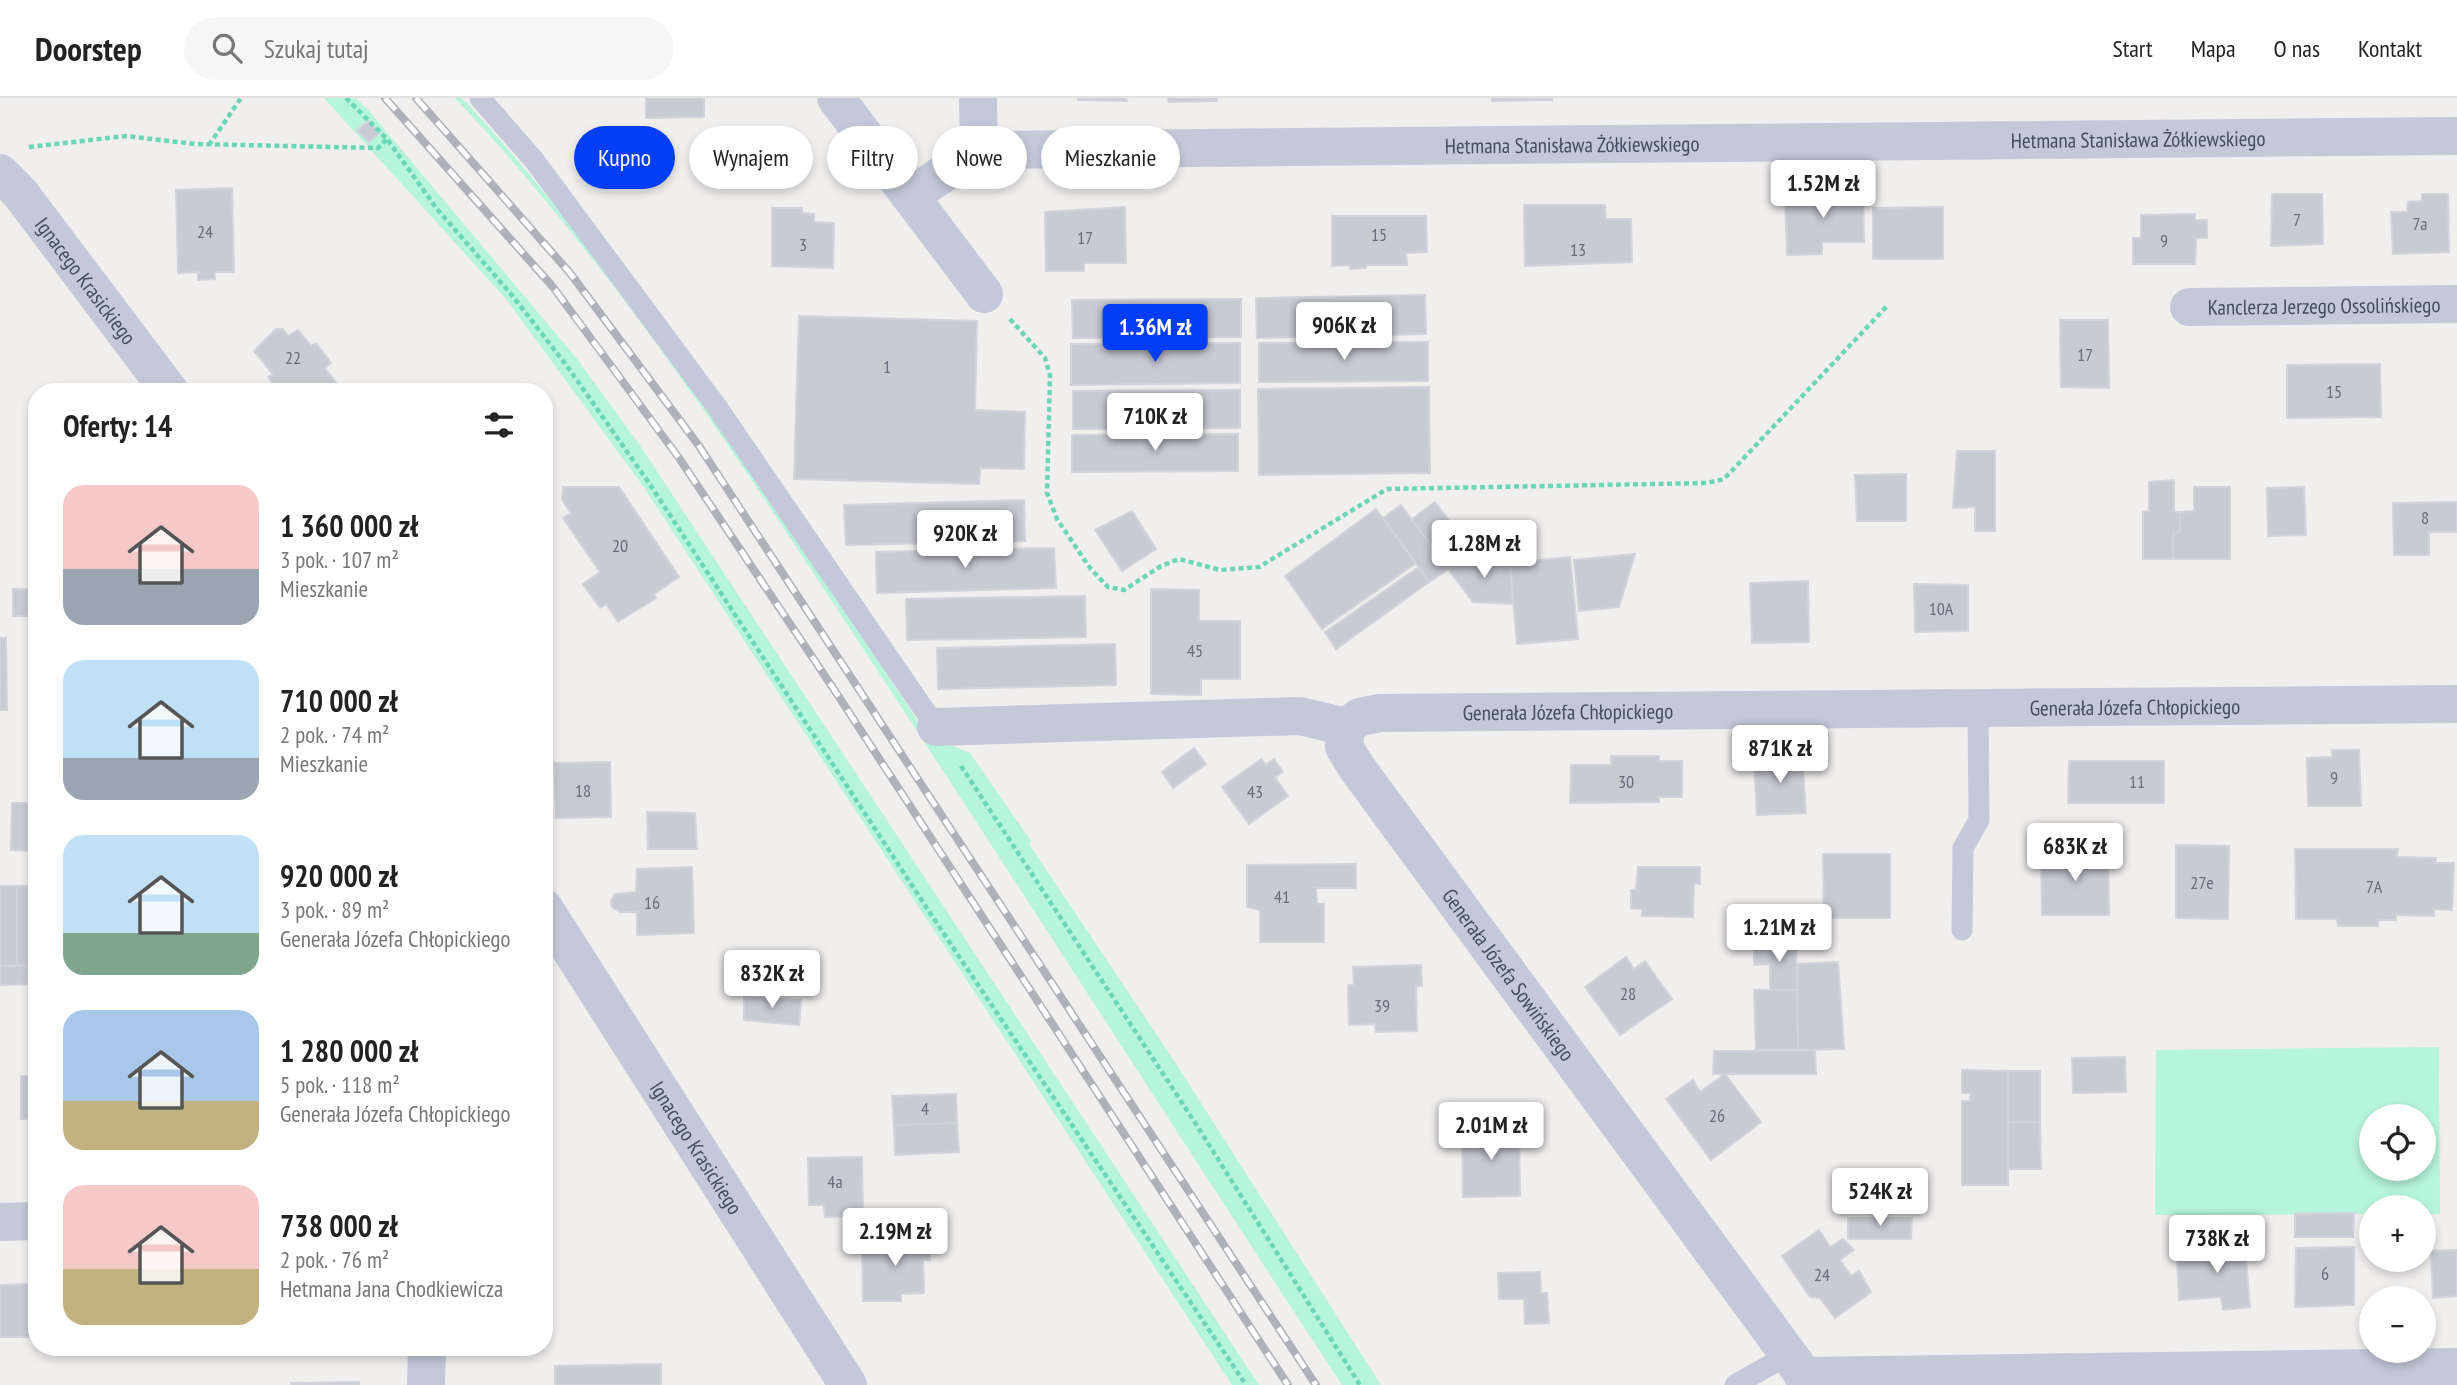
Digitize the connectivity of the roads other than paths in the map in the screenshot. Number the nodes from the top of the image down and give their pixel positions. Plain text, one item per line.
1 (480, 98) edge
2 (836, 98) edge
3 (978, 98) edge
4 (979, 126) edge
5 (2457, 136) edge
6 (1027, 150) edge
7 (9, 160) edge
8 (932, 181) edge
9 (910, 196) junction
10 (984, 294) road end
11 (2457, 304) edge
12 (2189, 307) dead end
13 (163, 383) edge
14 (2457, 704) edge
15 (1978, 708) junction
16 (936, 727) joint
17 (1346, 727) junction
18 (553, 922) edge
19 (1962, 930) dead end
20 (0, 1222) edge
21 (28, 1222) edge
22 (427, 1356) edge
23 (2457, 1367) edge
24 (1801, 1372) edge
25 (426, 1385) edge
26 (848, 1385) edge
27 (1735, 1385) edge

1 - 16 lane
2 - 9 street
3 - 4 street
5 - 6 street, Hetmana Stanisława Żółkiewskiego
7 - 13 street, Ignacego Krasickiego
8 - 9 street
9 - 10 street
11 - 12 street, Kanclerza Jerzego Ossolińskiego
14 - 15 street, Generała Józefa Chłopickiego
15 - 17 street, Generała Józefa Chłopickiego
15 - 19 lane
16 - 17 street
17 - 24 street, Generała Józefa Sowińskiego
18 - 26 street, Ignacego Krasickiego
20 - 21 street
22 - 25 street
23 - 24 street
24 - 27 lane

